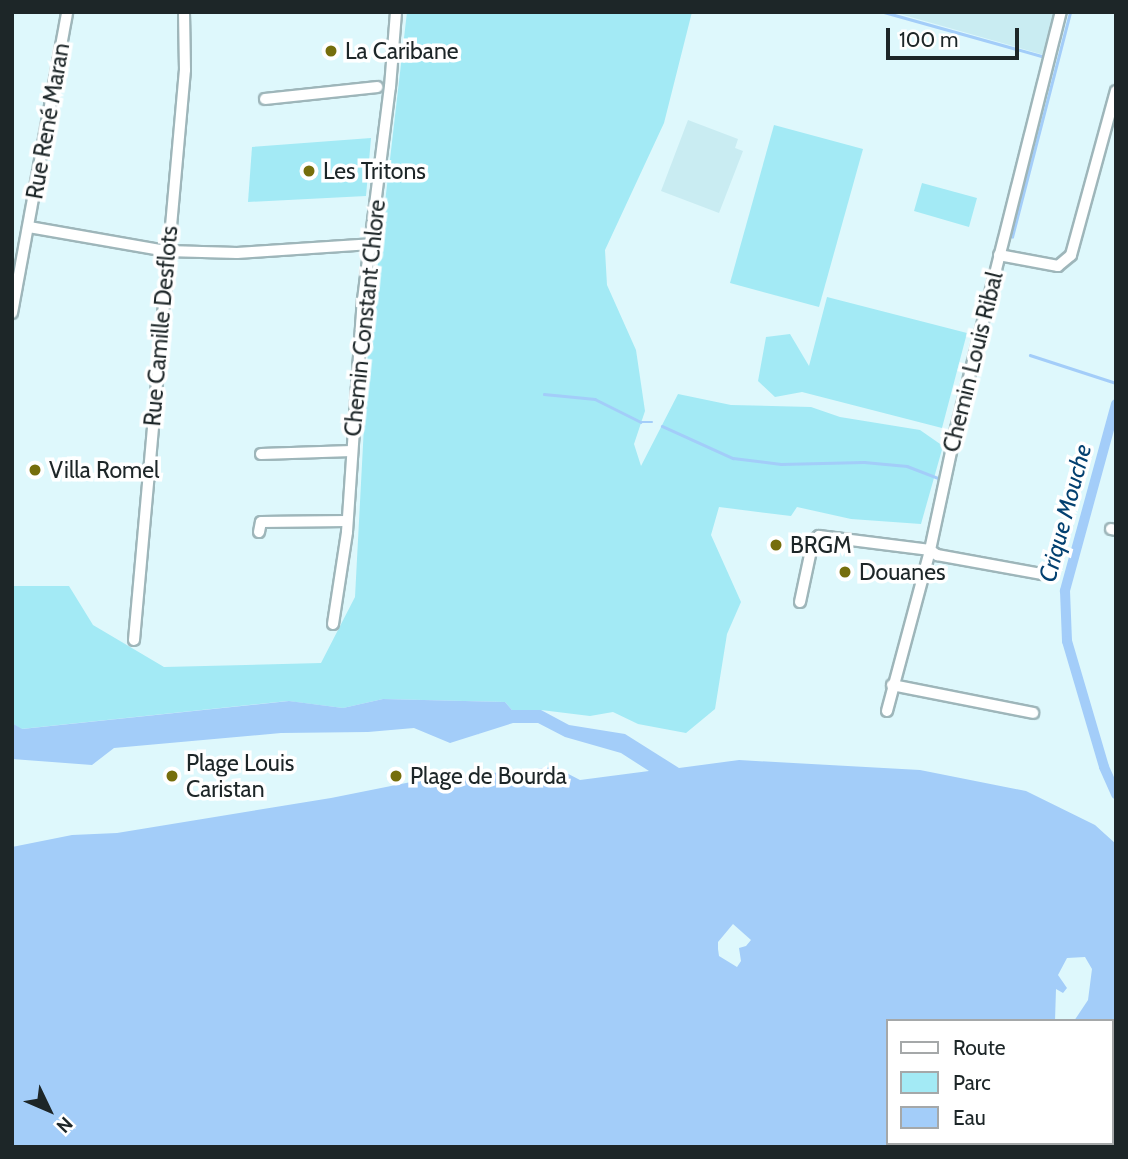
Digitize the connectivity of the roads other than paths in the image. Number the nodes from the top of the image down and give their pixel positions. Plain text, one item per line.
1 (68, 12) edge
2 (184, 12) edge
3 (396, 12) edge
4 (1061, 12) edge
5 (377, 87) dead end
6 (1116, 91) edge
7 (265, 99) dead end
8 (29, 227) junction
9 (371, 244) junction
10 (167, 251) junction
11 (999, 255) junction
12 (12, 313) edge
13 (352, 451) junction
14 (261, 454) dead end
15 (347, 521) junction
16 (259, 532) dead end
17 (930, 550) junction
18 (1052, 571) dead end
19 (800, 602) dead end
20 (333, 624) dead end
21 (134, 639) dead end
22 (892, 685) junction
23 (887, 711) dead end
24 (1033, 713) dead end

1 - 8 street, Rue René Maran
2 - 10 street, Rue Camille Desflots
3 - 9 street, Chemin Constant Chlore
4 - 11 street, Chemin Louis Ribal
5 - 7 street
6 - 11 street
8 - 10 street
8 - 12 street, Rue René Maran
9 - 10 street
9 - 13 street, Chemin Constant Chlore
10 - 21 street, Rue Camille Desflots
11 - 17 street, Chemin Louis Ribal
13 - 14 street
13 - 15 street, Chemin Constant Chlore
15 - 16 street
15 - 20 street, Chemin Constant Chlore
17 - 18 street
17 - 19 street
17 - 22 street, Chemin Louis Ribal
22 - 23 street, Chemin Louis Ribal
22 - 24 street

